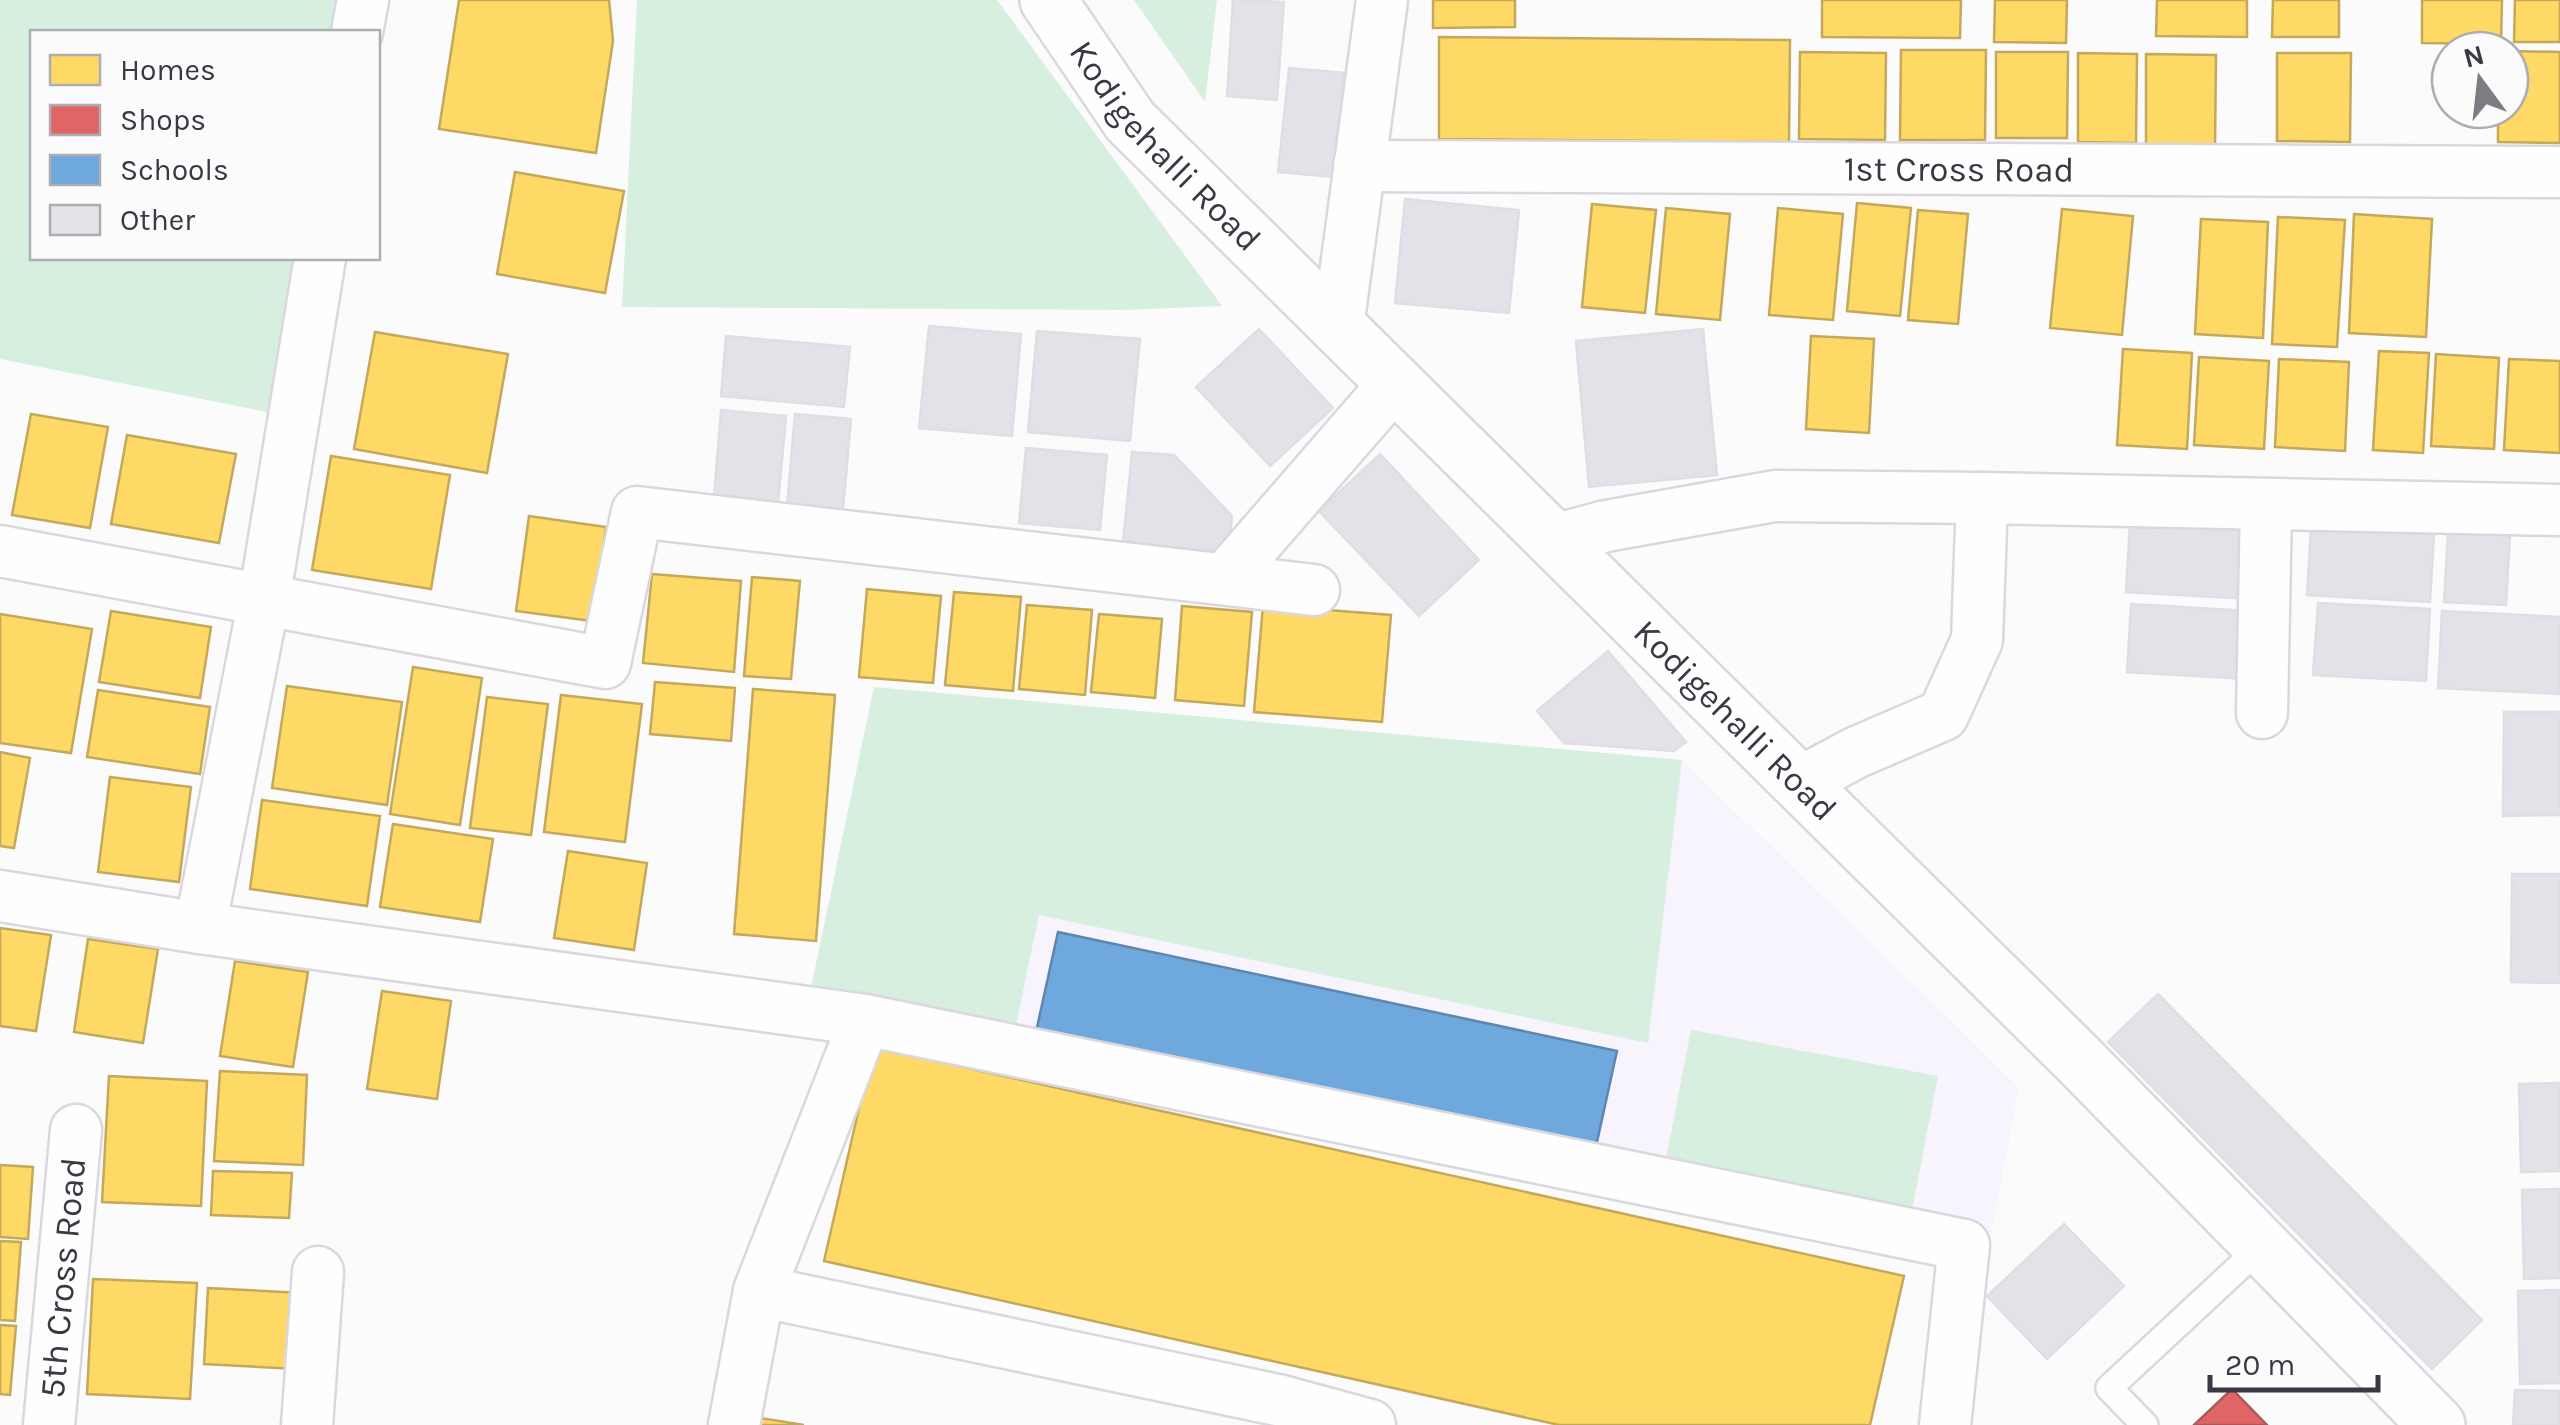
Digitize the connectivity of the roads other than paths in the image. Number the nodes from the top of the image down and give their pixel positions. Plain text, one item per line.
1 (363, 0) edge
2 (1048, 0) edge
3 (1382, 0) edge
4 (358, 30) edge
5 (1359, 166) junction
6 (2560, 172) edge
7 (320, 260) edge
8 (1338, 327) junction
9 (1395, 383) junction
10 (1982, 498) junction
11 (2266, 504) junction
12 (2560, 510) edge
13 (1554, 540) junction
14 (0, 552) edge
15 (1225, 579) junction
16 (1314, 590) dead end
17 (264, 600) junction
18 (2262, 712) dead end
19 (1799, 783) junction
20 (0, 896) edge
21 (200, 928) junction
22 (866, 1020) junction
23 (76, 1130) dead end
24 (2262, 1246) junction
25 (318, 1272) dead end
26 (759, 1291) junction
27 (1282, 1413) edge
28 (49, 1425) edge
29 (307, 1425) edge
30 (734, 1425) edge
31 (1370, 1425) edge
32 (1946, 1425) edge
33 (2145, 1425) edge
34 (2438, 1425) edge

1 - 4 street
2 - 8 main road, Kodigehalli Road
3 - 5 street
5 - 6 street, 1st Cross Road
5 - 8 street
7 - 17 street
8 - 9 main road, Kodigehalli Road
9 - 13 main road, Kodigehalli Road
9 - 15 street
10 - 11 street
10 - 13 street
10 - 19 street
11 - 12 street
11 - 18 street
13 - 19 main road, Kodigehalli Road
14 - 17 street
15 - 16 street
15 - 17 street
17 - 21 street
19 - 24 main road, Kodigehalli Road
20 - 21 street
21 - 22 street
22 - 26 street
22 - 32 street
23 - 28 street, 5th Cross Road
24 - 33 lane
24 - 34 main road, Kodigehalli Road
25 - 29 street
26 - 27 street
26 - 30 street
27 - 31 street

